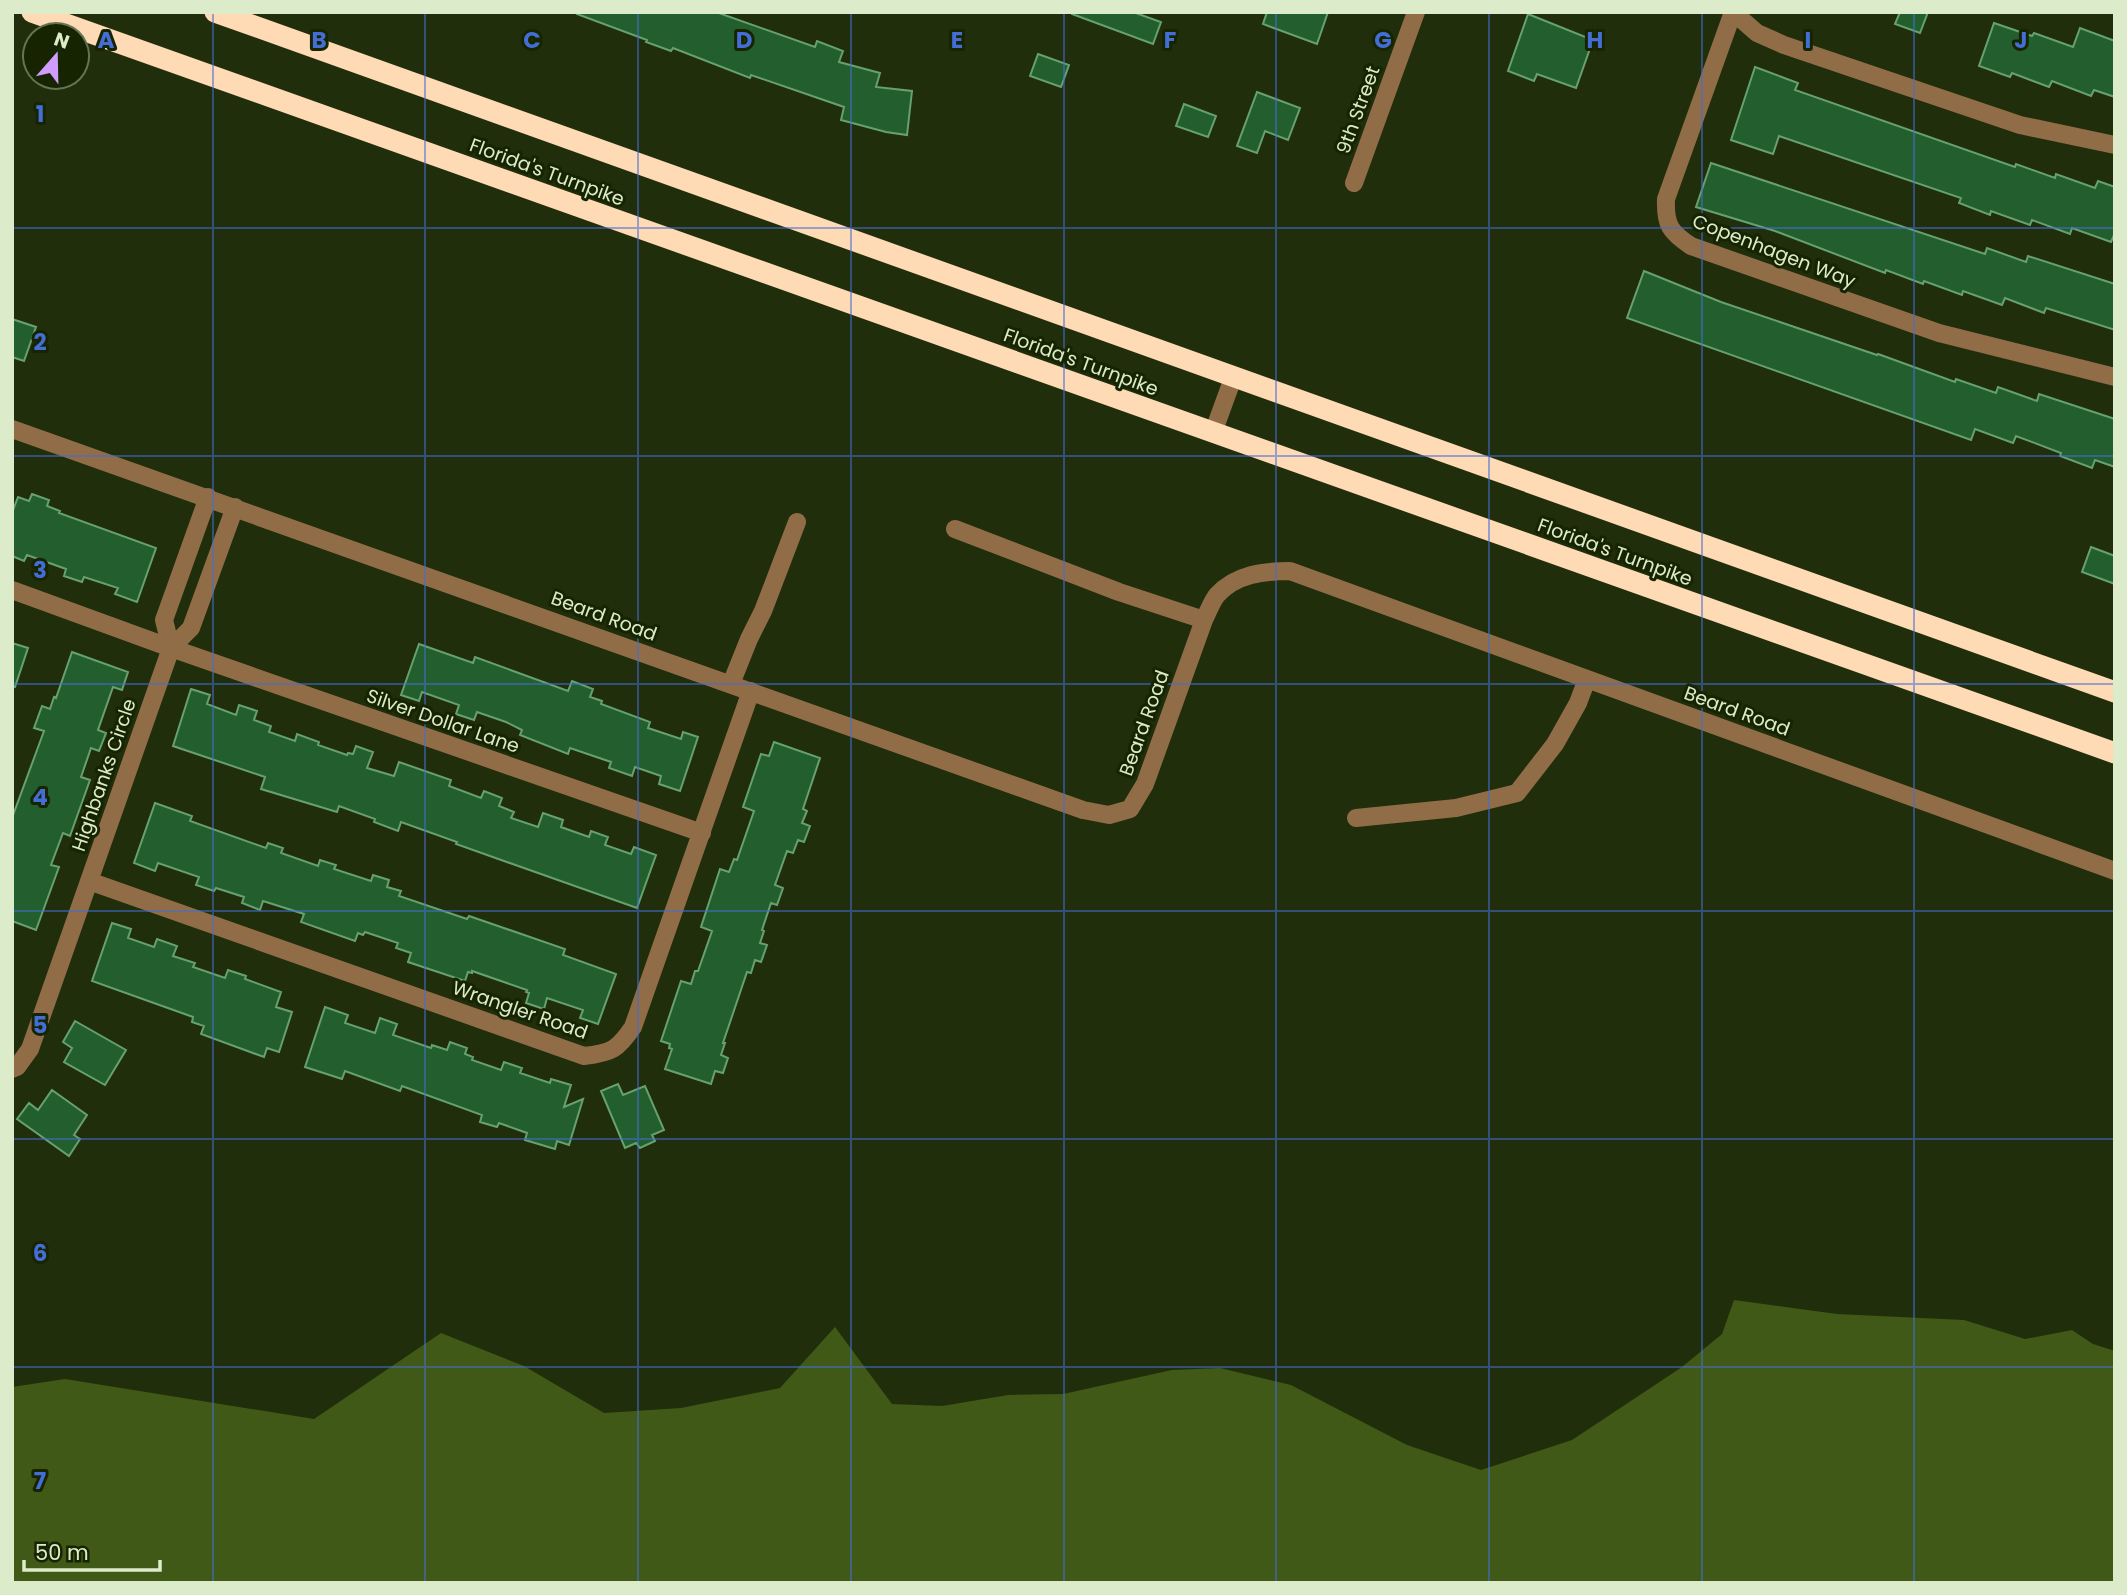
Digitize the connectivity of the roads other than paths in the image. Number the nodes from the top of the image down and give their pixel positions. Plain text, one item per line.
1 (32, 12) edge
2 (215, 12) edge
3 (1416, 12) edge
4 (1733, 12) edge
5 (2115, 145) edge
6 (1354, 183) dead end
7 (2115, 377) edge
8 (1233, 378) junction
9 (12, 429) edge
10 (1213, 433) junction
11 (208, 497) junction
12 (235, 507) junction
13 (797, 522) dead end
14 (955, 529) dead end
15 (187, 558) junction
16 (213, 568) junction
17 (12, 590) edge
18 (1204, 620) junction
19 (171, 649) junction
20 (1587, 679) junction
21 (731, 684) junction
22 (751, 691) junction
23 (2115, 692) edge
24 (2115, 753) edge
25 (1356, 818) dead end
26 (702, 833) junction
27 (2115, 871) edge
28 (89, 881) junction
29 (12, 1069) edge

1 - 10 highway, Florida's Turnpike
2 - 8 highway, Florida's Turnpike
3 - 6 street, 9th Street
4 - 5 street, Copenhagen Way
4 - 7 street, Copenhagen Way
8 - 10 street
8 - 23 highway, Florida's Turnpike
9 - 11 street, Beard Road
10 - 24 highway, Florida's Turnpike
11 - 12 street, Beard Road
11 - 15 street
12 - 16 street
12 - 21 street, Beard Road
13 - 21 street
14 - 18 street
15 - 16 street
15 - 19 street
16 - 19 street
17 - 19 street
18 - 20 street, Beard Road
18 - 22 street, Beard Road
19 - 26 street, Silver Dollar Lane
19 - 28 street, Highbanks Circle
20 - 25 street
20 - 27 street, Beard Road
21 - 22 street, Beard Road
22 - 26 street, Wrangler Road
26 - 28 street, Wrangler Road
28 - 29 street, Highbanks Circle

